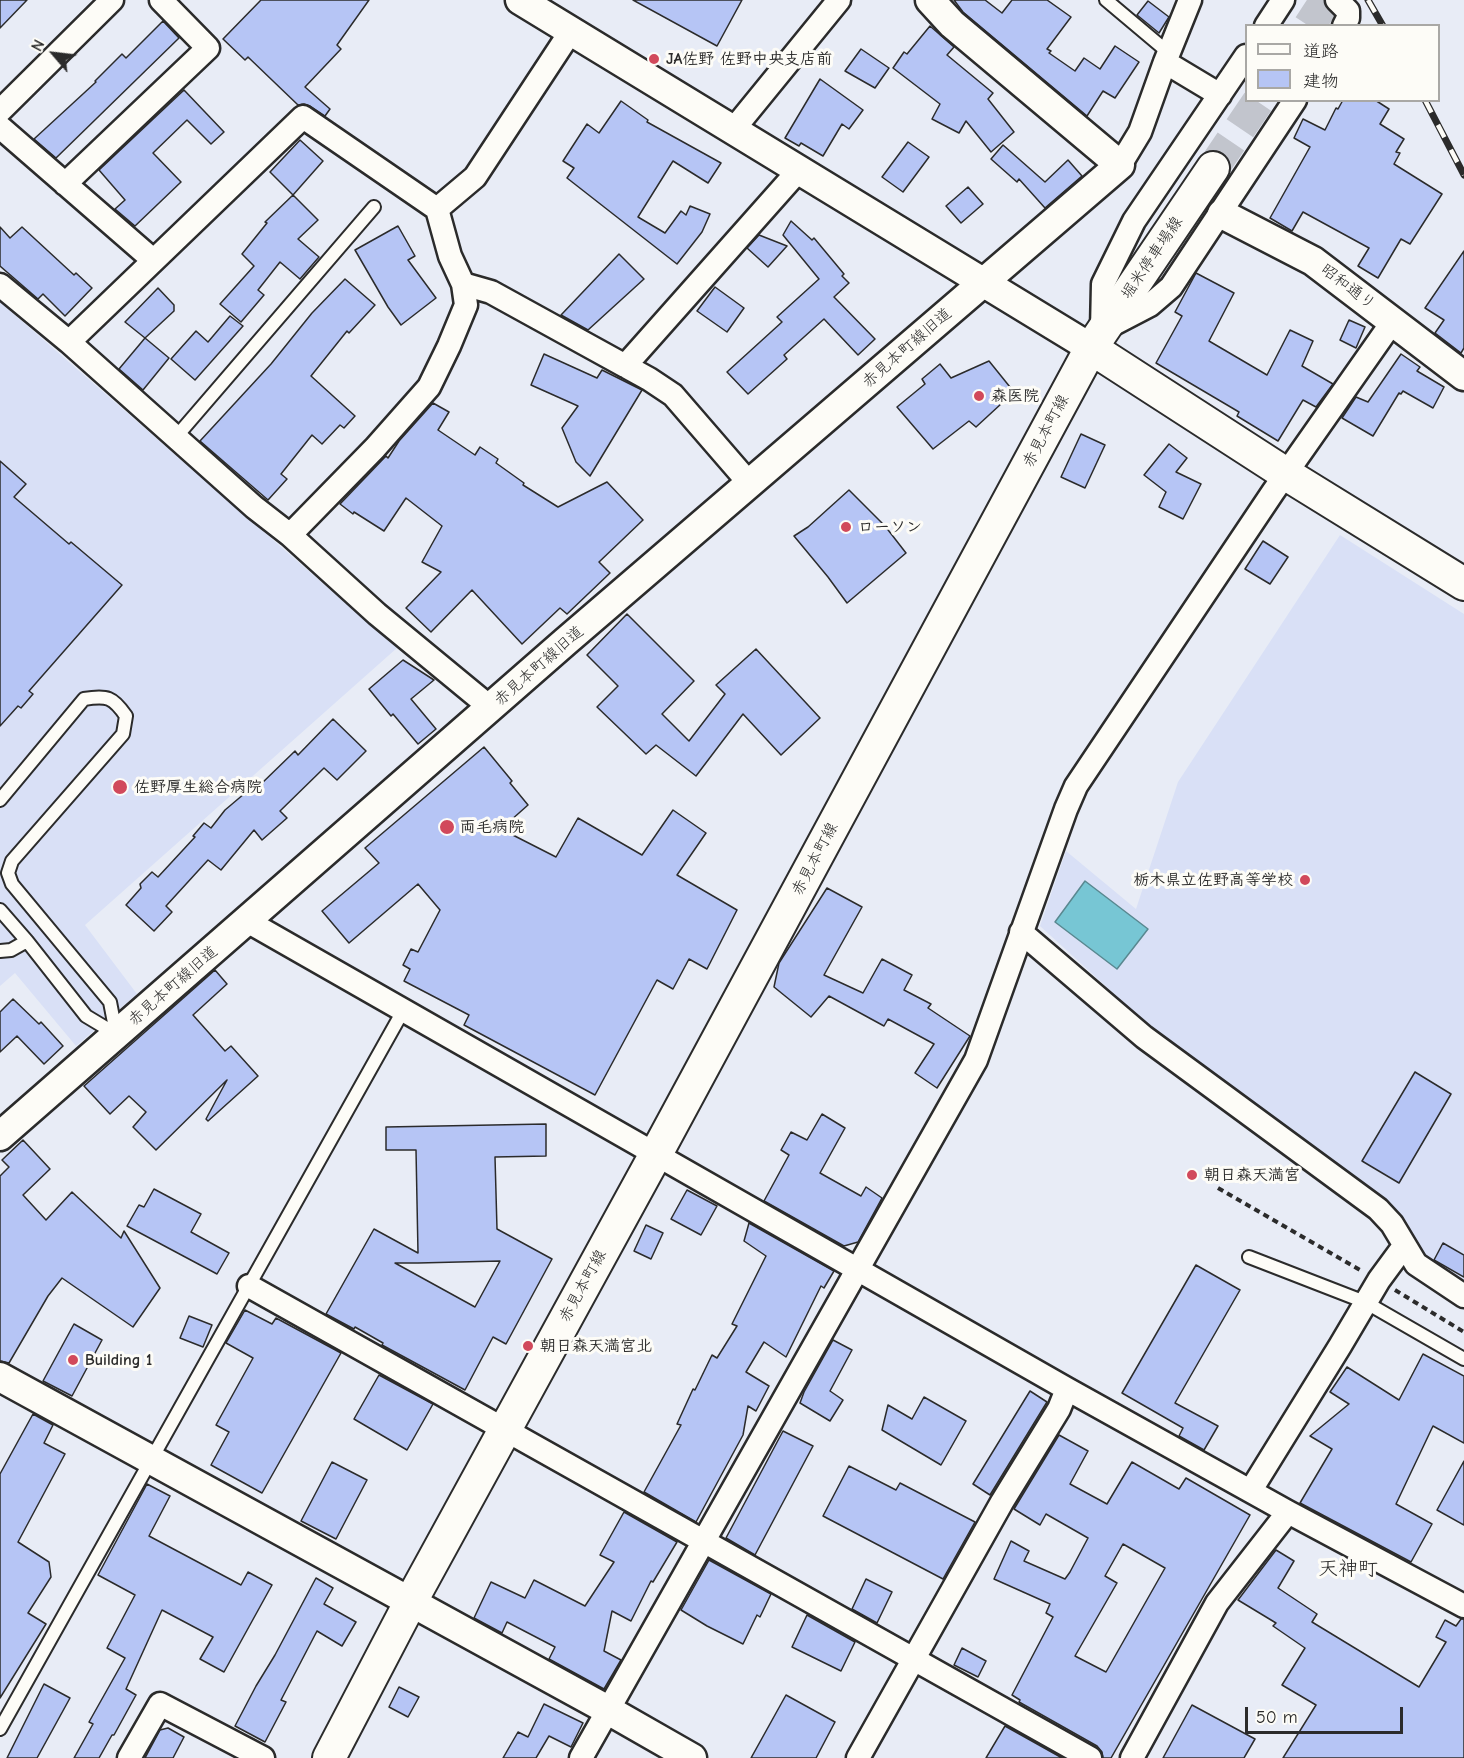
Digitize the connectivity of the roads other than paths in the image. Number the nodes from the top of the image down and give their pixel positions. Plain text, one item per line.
1 (112, 0) edge
2 (161, 0) edge
3 (520, 0) edge
4 (930, 0) edge
5 (1106, 0) edge
6 (1190, 0) edge
7 (1283, 0) edge
8 (1337, 0) edge
9 (837, 1) edge
10 (1267, 24) edge
11 (1345, 24) edge
12 (571, 31) junction
13 (1167, 58) junction
14 (1245, 58) edge
15 (1220, 95) junction
16 (1294, 102) edge
17 (0, 111) edge
18 (0, 127) edge
19 (733, 130) junction
20 (1120, 165) junction
21 (1213, 168) tunnel mouth
22 (799, 170) junction
23 (65, 184) junction
24 (374, 207) dead end
25 (437, 209) junction
26 (1222, 214) junction
27 (153, 260) junction
28 (984, 281) junction
29 (463, 284) junction
30 (0, 285) edge
31 (1393, 321) junction
32 (1097, 339) junction
33 (69, 342) junction
34 (625, 366) junction
35 (1464, 376) edge
36 (176, 437) junction
37 (1286, 474) junction
38 (750, 484) junction
39 (290, 535) junction
40 (1464, 584) edge
41 (491, 708) junction
42 (0, 800) edge
43 (0, 910) edge
44 (247, 921) junction
45 (1021, 932) junction
46 (27, 941) junction
47 (0, 951) edge
48 (403, 1011) junction
49 (116, 1034) junction
50 (0, 1136) edge
51 (656, 1154) junction
52 (1404, 1246) junction
53 (1249, 1257) dead end
54 (857, 1268) junction
55 (249, 1286) junction
56 (1464, 1296) edge
57 (1365, 1302) junction
58 (1464, 1359) edge
59 (0, 1377) edge
60 (1067, 1389) junction
61 (504, 1430) junction
62 (151, 1460) junction
63 (1251, 1490) junction
64 (1288, 1512) junction
65 (704, 1541) junction
66 (410, 1603) junction
67 (1464, 1606) edge
68 (914, 1660) junction
69 (608, 1710) junction
70 (0, 1729) edge
71 (129, 1758) edge
72 (263, 1758) edge
73 (329, 1758) edge
74 (581, 1758) edge
75 (692, 1758) edge
76 (858, 1758) edge
77 (1090, 1758) edge
78 (1132, 1758) edge

1 - 17 street
2 - 23 street
3 - 12 street
4 - 20 street
5 - 13 lane
6 - 13 street
7 - 10 street
8 - 11 street
9 - 19 street
12 - 19 street
12 - 25 street
13 - 15 street
13 - 20 street
14 - 15 street
15 - 32 street
16 - 26 street
18 - 23 street
19 - 22 street
20 - 28 street, 赤見本町線旧道
21 - 32 main road, 堀米停車場線
22 - 28 street
22 - 34 street
23 - 27 street
24 - 36 lane
25 - 27 street
25 - 29 street
26 - 31 street, 昭和通り
26 - 32 street
27 - 33 street
28 - 32 street
28 - 38 street, 赤見本町線旧道
29 - 34 street
29 - 39 street
30 - 33 street
31 - 35 street, 昭和通り
31 - 37 street
32 - 37 main road
32 - 51 main road, 赤見本町線
33 - 36 street
34 - 38 street
36 - 39 street
37 - 40 main road
37 - 45 street
38 - 41 street, 赤見本町線旧道
39 - 41 street
41 - 44 street, 赤見本町線旧道
42 - 49 lane
43 - 46 lane
44 - 48 street
44 - 49 street, 赤見本町線旧道
45 - 52 street
45 - 54 street
46 - 47 lane
46 - 49 lane
48 - 51 street
48 - 55 lane
49 - 50 street, 赤見本町線旧道
51 - 54 street
51 - 61 main road, 赤見本町線
52 - 56 street
52 - 57 street
53 - 57 lane
54 - 60 street
54 - 65 street
55 - 61 street
55 - 62 lane
57 - 58 lane
57 - 63 street
59 - 62 street
60 - 63 street
60 - 68 street
61 - 65 street
61 - 66 main road, 赤見本町線
62 - 66 street
62 - 70 lane
63 - 64 street
64 - 67 street
64 - 78 street
65 - 68 street
65 - 69 street
66 - 69 street
66 - 73 main road, 赤見本町線
68 - 76 street
68 - 77 street
69 - 74 street
69 - 75 street
71 - 72 street

